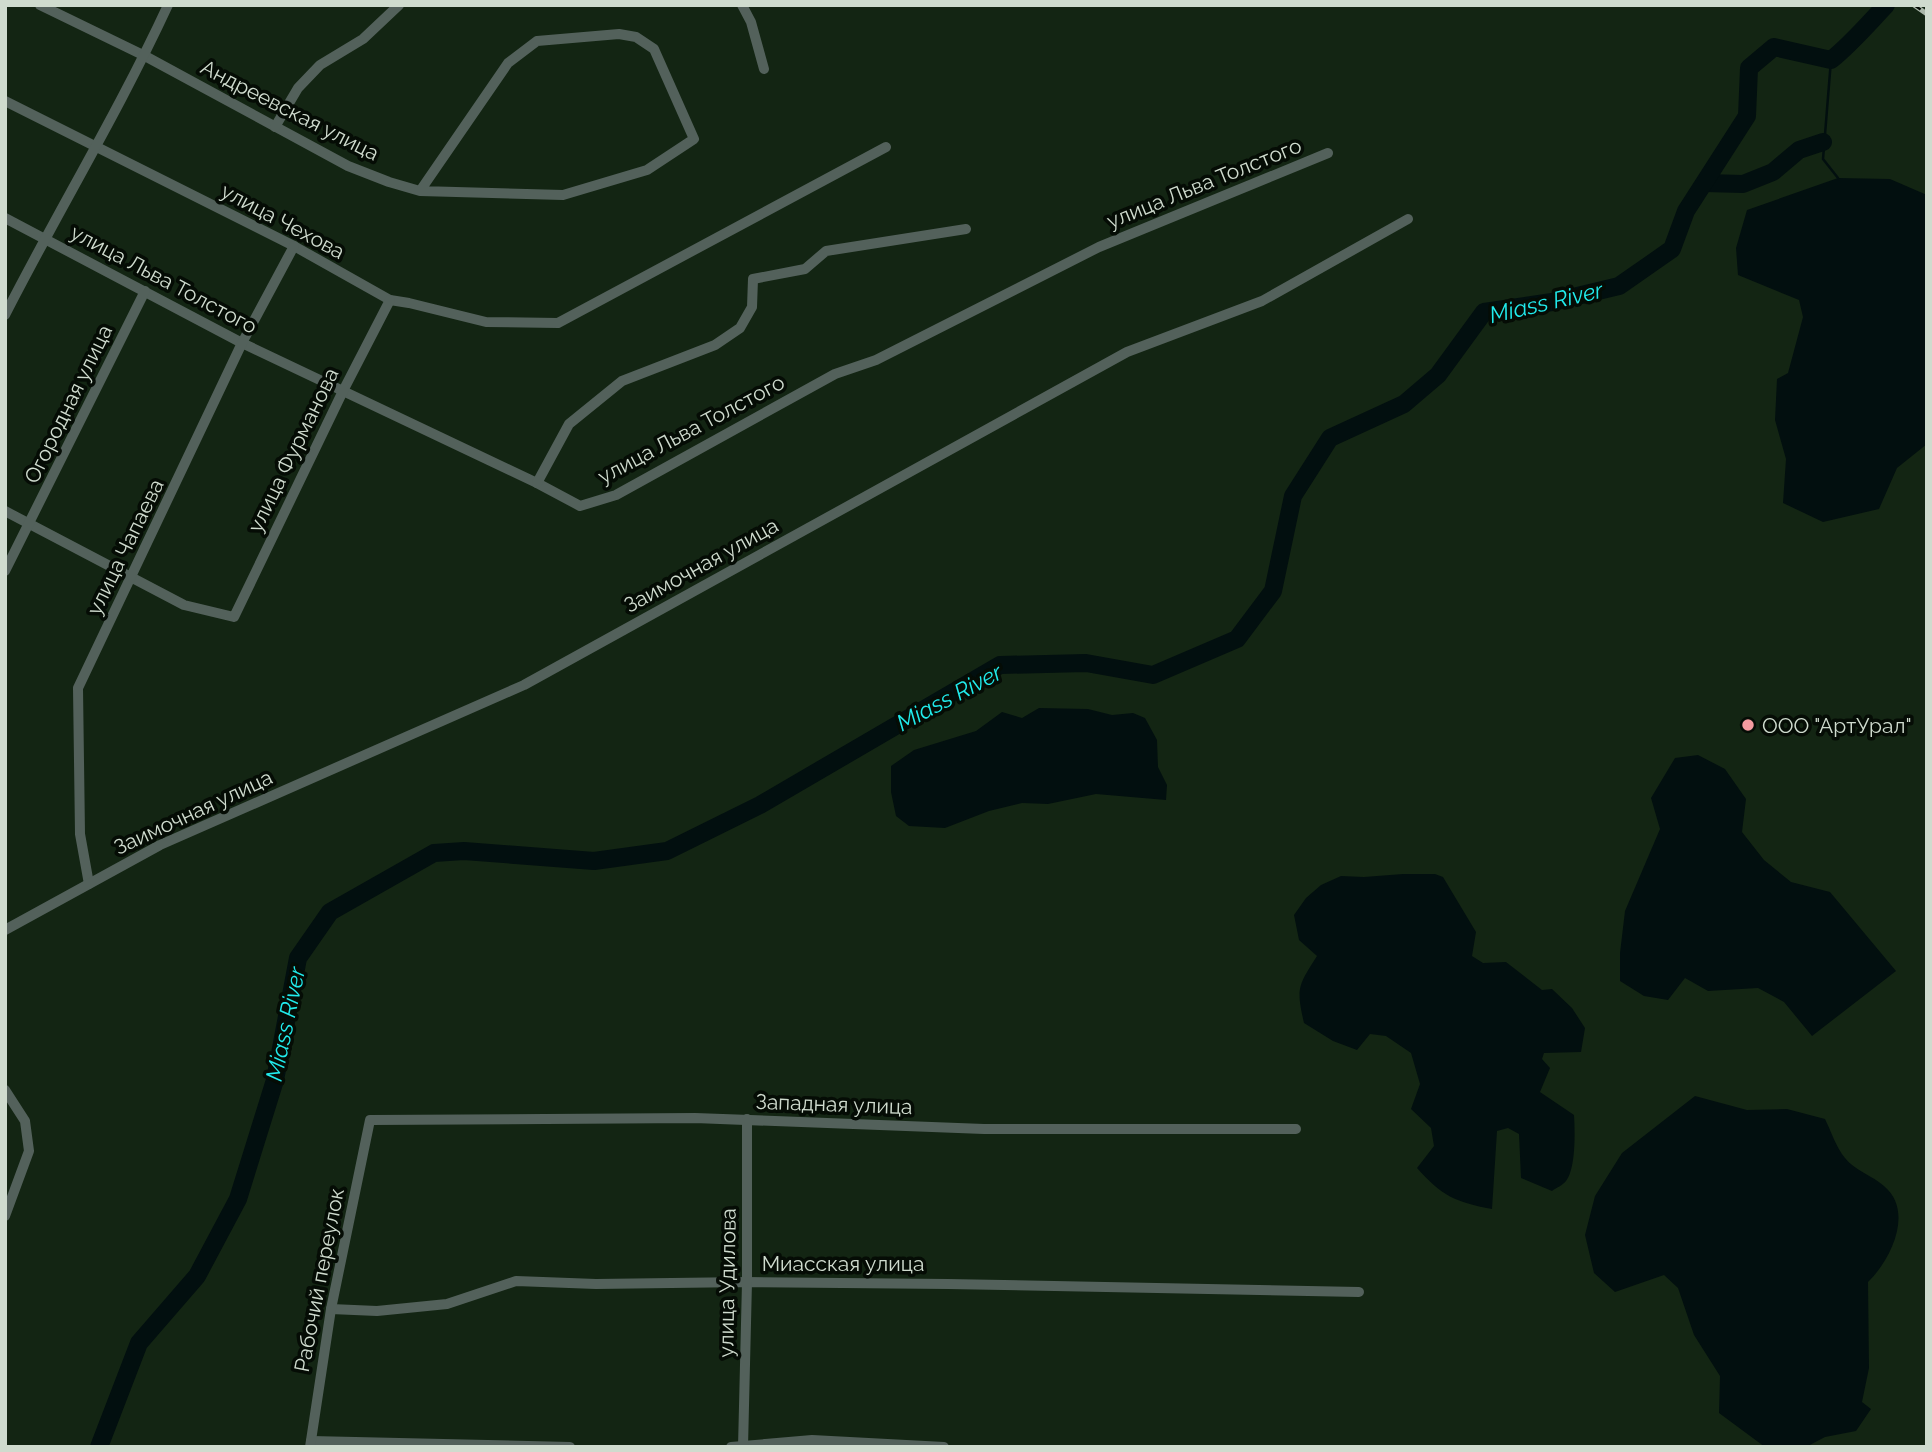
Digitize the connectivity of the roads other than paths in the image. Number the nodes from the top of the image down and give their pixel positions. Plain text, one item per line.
1 (40, 5) edge
2 (168, 5) edge
3 (399, 5) edge
4 (742, 5) edge
5 (145, 56) junction
6 (764, 69) dead end
7 (5, 101) edge
8 (275, 127) junction
9 (96, 145) junction
10 (886, 147) dead end
11 (1328, 153) dead end
12 (420, 191) junction
13 (5, 218) edge
14 (1408, 219) dead end
15 (966, 229) dead end
16 (44, 238) junction
17 (294, 246) junction
18 (145, 291) junction
19 (390, 300) junction
20 (5, 315) edge
21 (243, 343) junction
22 (343, 391) junction
23 (537, 483) junction
24 (5, 511) edge
25 (30, 524) junction
26 (5, 571) edge
27 (132, 577) junction
28 (89, 884) junction
29 (5, 930) edge
30 (5, 1090) edge
31 (747, 1119) junction
32 (370, 1120) joint
33 (1297, 1129) dead end
34 (5, 1216) edge
35 (747, 1282) junction
36 (1359, 1292) dead end
37 (331, 1309) junction
38 (310, 1444) edge
39 (570, 1447) edge
40 (731, 1447) edge
41 (743, 1447) edge
42 (944, 1447) edge

1 - 5 street, Андреевская улица
2 - 5 street
3 - 8 street
4 - 6 street
5 - 8 street, Андреевская улица
5 - 9 street
7 - 9 street, улица Чехова
8 - 12 street, Андреевская улица
9 - 16 street
9 - 17 street, улица Чехова
10 - 19 street, улица Чехова
11 - 23 street, улица Льва Толстого
12 - 12 street, Андреевская улица
13 - 16 street, улица Льва Толстого
14 - 28 street, Заимочная улица
15 - 23 street
16 - 18 street, улица Льва Толстого
16 - 20 street
17 - 19 street, улица Чехова
17 - 21 street, улица Чапаева
18 - 21 street, улица Льва Толстого
18 - 25 street, Огородная улица
19 - 22 street, улица Фурманова
21 - 22 street, улица Льва Толстого
21 - 27 street, улица Чапаева
22 - 23 street, улица Льва Толстого
22 - 27 street, улица Фурманова
24 - 25 street
25 - 26 street, Огородная улица
25 - 27 street
27 - 28 street, улица Чапаева
28 - 29 street, Заимочная улица
30 - 34 street
31 - 32 street, Западная улица
31 - 33 street, Западная улица
31 - 35 street, улица Удилова
32 - 37 street, Рабочий переулок
35 - 36 street, Миасская улица
35 - 37 street, Миасская улица
35 - 41 street, улица Удилова
37 - 38 street, Рабочий переулок
38 - 39 street
40 - 41 street
41 - 42 street

